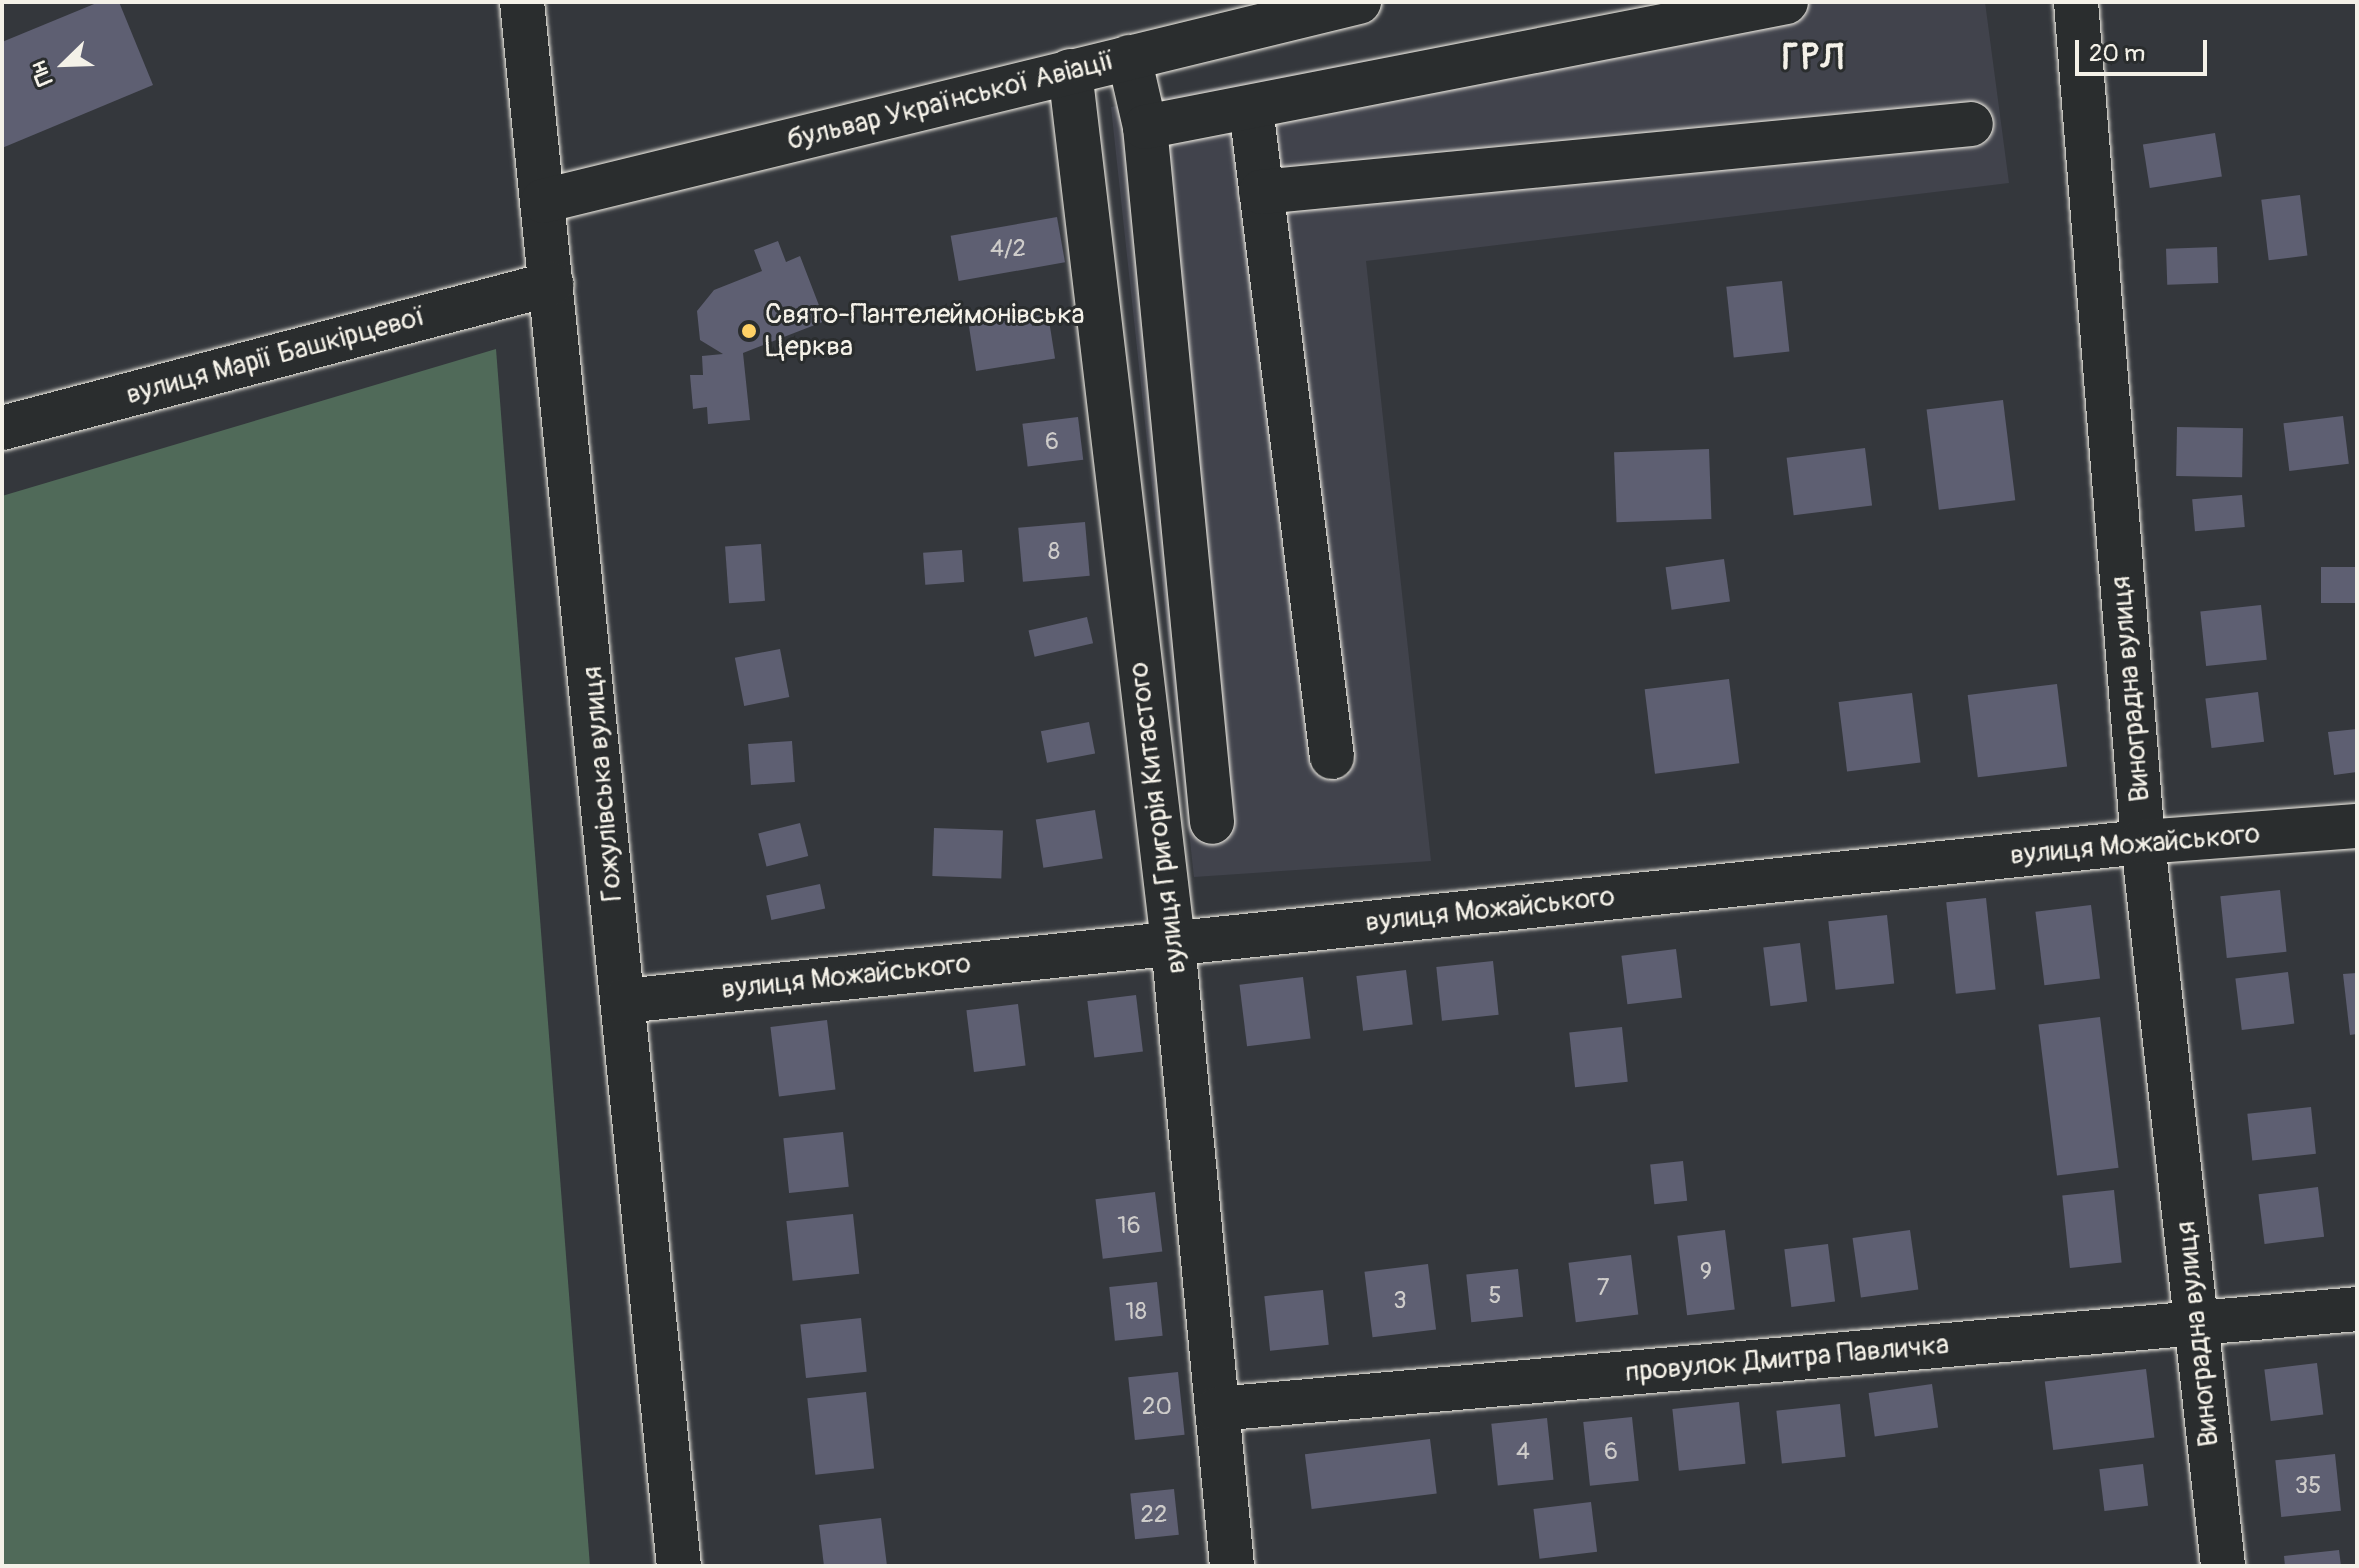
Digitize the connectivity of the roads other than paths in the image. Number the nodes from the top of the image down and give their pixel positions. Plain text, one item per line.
1 (522, 2) edge
2 (1359, 2) edge
3 (1786, 2) edge
4 (2076, 2) edge
5 (1129, 57) junction
6 (1070, 71) junction
7 (1251, 108) junction
8 (1971, 124) dead end
9 (1145, 127) junction
10 (1261, 192) junction
11 (543, 201) junction
12 (551, 284) junction
13 (2, 428) edge
14 (1332, 757) dead end
15 (1212, 822) dead end
16 (2357, 826) edge
17 (2143, 842) junction
18 (1173, 943) junction
19 (624, 1001) junction
20 (2357, 1309) edge
21 (2197, 1323) junction
22 (1217, 1409) junction
23 (679, 1566) edge
24 (1232, 1566) edge
25 (2223, 1566) edge

1 - 11 street, Гожулівська вулиця
2 - 5 street, бульвар Української Авіації
3 - 7 street
4 - 17 street, Виноградна вулиця
5 - 6 street, бульвар Української Авіації
5 - 9 street
6 - 11 street, бульвар Української Авіації
6 - 18 street, вулиця Григорія Китастого
7 - 9 street
7 - 10 street
8 - 10 street
9 - 15 street
10 - 14 street
11 - 12 street, Гожулівська вулиця
12 - 13 street, вулиця Марії Башкірцевої
12 - 19 street, Гожулівська вулиця
16 - 17 street, вулиця Можайського
17 - 18 street, вулиця Можайського
17 - 21 street, Виноградна вулиця
18 - 19 street, вулиця Можайського
18 - 22 street, вулиця Григорія Китастого
19 - 23 street, Гожулівська вулиця
20 - 21 street, провулок Дмитра Павличка
21 - 22 street, провулок Дмитра Павличка
21 - 25 street, Виноградна вулиця
22 - 24 street, вулиця Григорія Китастого

